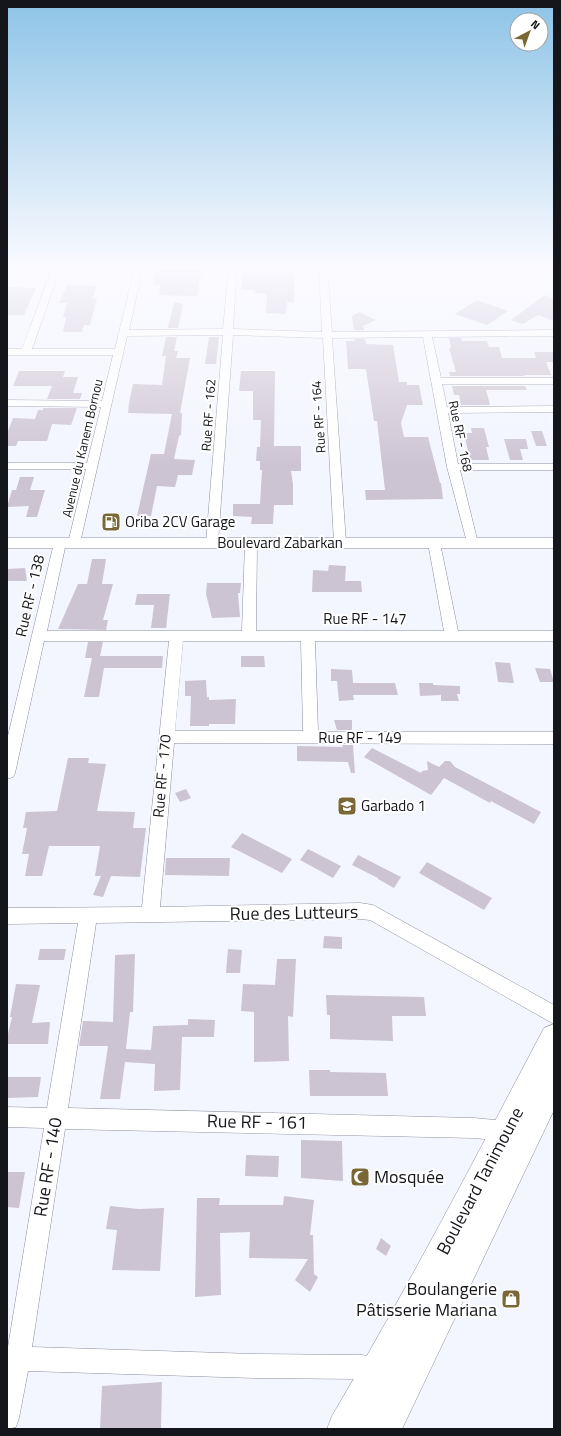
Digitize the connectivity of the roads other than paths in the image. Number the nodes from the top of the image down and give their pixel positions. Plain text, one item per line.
1 (33, 333) edge
2 (123, 333) edge
3 (229, 333) edge
4 (262, 333) edge
5 (552, 333) edge
6 (427, 334) junction
7 (327, 335) junction
8 (7, 352) edge
9 (26, 352) junction
10 (119, 352) junction
11 (436, 381) junction
12 (554, 381) edge
13 (7, 403) edge
14 (107, 404) junction
15 (554, 409) edge
16 (441, 410) junction
17 (7, 466) edge
18 (92, 466) junction
19 (554, 466) edge
20 (453, 467) junction
21 (7, 543) edge
22 (67, 543) junction
23 (212, 543) junction
24 (251, 543) junction
25 (340, 543) junction
26 (434, 543) junction
27 (472, 543) junction
28 (554, 543) edge
29 (38, 636) junction
30 (176, 636) junction
31 (249, 636) junction
32 (308, 636) junction
33 (554, 636) edge
34 (452, 637) junction
35 (166, 737) junction
36 (311, 738) junction
37 (554, 738) edge
38 (10, 744) edge
39 (7, 773) edge
40 (150, 915) junction
41 (7, 916) edge
42 (88, 916) junction
43 (554, 1015) edge
44 (554, 1038) edge
45 (554, 1078) edge
46 (7, 1117) edge
47 (56, 1117) junction
48 (506, 1131) junction
49 (18, 1360) junction
50 (378, 1373) junction
51 (7, 1418) edge
52 (345, 1429) edge
53 (383, 1429) edge

1 - 9 street
2 - 10 street, Avenue du Kanem Bornou
3 - 23 street, Rue RF - 162
4 - 7 street
5 - 6 street
6 - 7 street
6 - 11 street, Rue RF - 168
7 - 25 street, Rue RF - 164
8 - 9 street
9 - 10 street
10 - 14 street, Avenue du Kanem Bornou
11 - 12 street
11 - 16 street, Rue RF - 168
13 - 14 street
14 - 18 street, Avenue du Kanem Bornou
15 - 16 street
16 - 20 street, Rue RF - 168
17 - 18 street
18 - 22 street, Avenue du Kanem Bornou
19 - 20 street
20 - 27 street, Rue RF - 168
21 - 22 street, Boulevard Zabarkan
22 - 23 street, Boulevard Zabarkan
22 - 29 street, Rue RF - 138
23 - 24 street, Boulevard Zabarkan
24 - 25 street, Boulevard Zabarkan
24 - 31 street
25 - 26 street, Boulevard Zabarkan
26 - 27 street, Boulevard Zabarkan
26 - 34 street
27 - 28 street, Boulevard Zabarkan
29 - 30 street, Rue RF - 147
29 - 38 street, Rue RF - 138
30 - 31 street, Rue RF - 147
30 - 35 street, Rue RF - 170
31 - 32 street, Rue RF - 147
32 - 34 street, Rue RF - 147
32 - 36 street
33 - 34 street, Rue RF - 147
35 - 36 street, Rue RF - 149
35 - 40 street, Rue RF - 170
36 - 37 street, Rue RF - 149
38 - 39 street, Rue RF - 138
40 - 42 street, Rue des Lutteurs
40 - 43 street, Rue des Lutteurs
41 - 42 street, Rue des Lutteurs
42 - 47 street, Rue RF - 140
44 - 48 main road, Boulevard Tanimoune
45 - 53 main road, Boulevard Tanimoune
46 - 47 street, Rue RF - 161
47 - 48 street, Rue RF - 161
47 - 49 street, Rue RF - 140
48 - 50 main road, Boulevard Tanimoune
49 - 50 street
49 - 51 street, Rue RF - 140
50 - 52 main road, Boulevard Tanimoune

